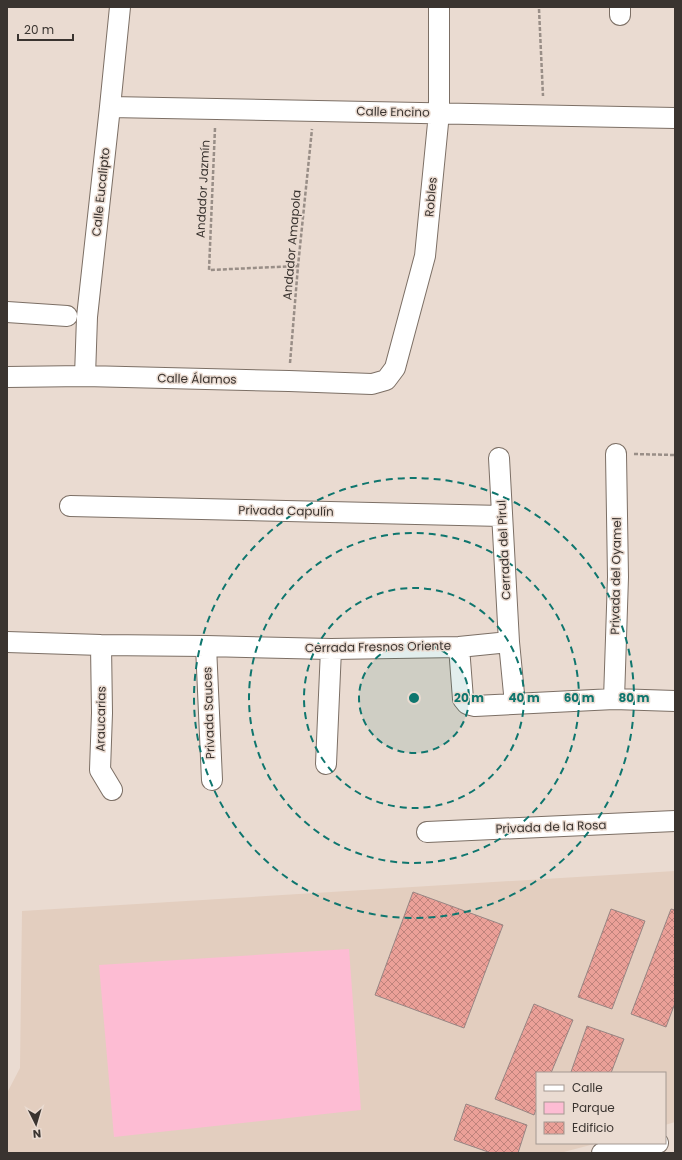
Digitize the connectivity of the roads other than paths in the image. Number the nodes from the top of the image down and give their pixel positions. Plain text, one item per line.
1 (120, 7) edge
2 (439, 7) edge
3 (110, 107) junction
4 (439, 113) junction
5 (675, 118) edge
6 (7, 312) edge
7 (67, 316) dead end
8 (85, 376) junction
9 (7, 377) edge
10 (386, 380) joint
11 (616, 454) road end
12 (498, 458) dead end
13 (70, 506) dead end
14 (502, 516) junction
15 (16, 642) edge
16 (509, 642) junction
17 (101, 645) junction
18 (206, 646) junction
19 (459, 647) junction
20 (331, 649) junction
21 (614, 699) junction
22 (675, 701) edge
23 (514, 704) junction
24 (326, 764) dead end
25 (212, 780) dead end
26 (112, 790) dead end
27 (675, 821) edge
28 (427, 832) dead end
29 (652, 1144) edge
30 (602, 1153) edge

1 - 3 street, Calle Eucalipto
2 - 4 street, Robles
3 - 4 street, Calle Encino
3 - 8 street, Calle Eucalipto
4 - 5 street, Calle Encino
4 - 10 street, Robles
6 - 7 street
8 - 9 street, Calle Álamos
8 - 10 street, Calle Álamos
11 - 21 street, Privada del Oyamel
12 - 14 street, Cerrada del Pirul
13 - 14 street, Privada Capulín
14 - 16 street, Cerrada del Pirul
15 - 17 street, Cerrada Fresnos Oriente
16 - 19 street, Cerrada Fresnos Oriente
16 - 23 street
17 - 18 street, Cerrada Fresnos Oriente
17 - 26 street, Araucarias
18 - 20 street, Cerrada Fresnos Oriente
18 - 25 street, Privada Sauces
19 - 20 street, Cerrada Fresnos Oriente
19 - 23 street
20 - 24 street
21 - 22 street
21 - 23 street
27 - 28 street, Privada de la Rosa
29 - 30 street

